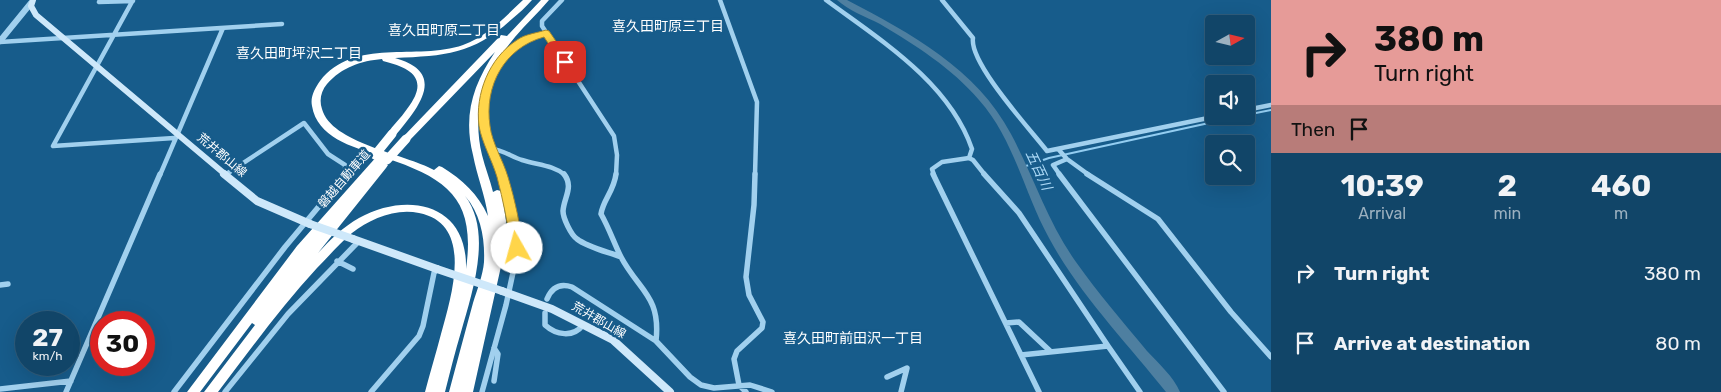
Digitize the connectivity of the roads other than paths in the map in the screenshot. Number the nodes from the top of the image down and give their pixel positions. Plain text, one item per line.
1 (100, 0) edge
2 (133, 0) edge
3 (528, 0) edge
4 (535, 0) edge
5 (544, 0) edge
6 (562, 0) edge
7 (720, 0) edge
8 (826, 0) edge
9 (942, 0) edge
10 (32, 2) edge
11 (282, 24) dead end
12 (223, 28) junction
13 (546, 33) junction
14 (114, 34) junction
15 (61, 38) junction
16 (0, 42) edge
17 (96, 66) junction
18 (1271, 105) edge
19 (1255, 108) edge
20 (1205, 119) edge
21 (176, 136) junction
22 (399, 137) junction
23 (474, 137) junction
24 (492, 149) junction
25 (1063, 155) junction
26 (381, 158) junction
27 (969, 158) junction
28 (416, 166) junction
29 (225, 175) junction
30 (308, 223) junction
31 (356, 241) junction
32 (621, 257) junction
33 (337, 261) junction
34 (489, 263) junction
35 (353, 269) dead end
36 (437, 269) junction
37 (8, 284) dead end
38 (0, 285) edge
39 (505, 292) junction
40 (547, 299) dead end
41 (453, 312) junction
42 (545, 313) dead end
43 (1006, 323) junction
44 (584, 324) junction
45 (656, 341) junction
46 (1108, 346) junction
47 (494, 348) junction
48 (1050, 351) junction
49 (1022, 355) junction
50 (1271, 357) edge
51 (887, 377) dead end
52 (71, 381) junction
53 (494, 381) dead end
54 (739, 385) junction
55 (0, 389) edge
56 (66, 392) edge
57 (174, 392) edge
58 (193, 392) edge
59 (204, 392) edge
60 (210, 392) edge
61 (225, 392) edge
62 (371, 392) edge
63 (431, 392) edge
64 (439, 392) edge
65 (456, 392) edge
66 (466, 392) edge
67 (482, 392) edge
68 (670, 392) edge
69 (746, 392) edge
70 (772, 392) edge
71 (902, 392) edge
72 (1039, 392) edge
73 (1140, 392) edge
74 (1224, 392) edge

1 - 2 street
2 - 14 street
3 - 28 highway
4 - 22 highway, 磐越自動車道
5 - 22 highway, 磐越自動車道
5 - 23 highway
6 - 13 street
7 - 54 street
8 - 27 street
9 - 25 street
10 - 15 main road, 荒井郡山線
10 - 16 street
11 - 12 street
12 - 14 street
12 - 21 street
13 - 24 street
13 - 32 street
14 - 15 street
14 - 17 street
15 - 16 street
15 - 17 main road, 荒井郡山線
17 - 21 main road, 荒井郡山線
17 - 21 street
18 - 19 street
20 - 25 street
21 - 29 main road, 荒井郡山線
21 - 52 street
22 - 26 highway, 磐越自動車道, bridge
22 - 26 highway, bridge
22 - 34 highway
23 - 34 highway
23 - 66 highway
24 - 32 street
24 - 39 street
25 - 50 street
25 - 74 street
26 - 58 highway, 磐越自動車道
26 - 59 highway, 磐越自動車道
27 - 43 street
27 - 46 street
28 - 41 highway
28 - 64 highway
29 - 30 main road, 荒井郡山線
29 - 30 street
30 - 31 main road, 荒井郡山線, bridge
30 - 57 street
31 - 33 street
31 - 36 main road, 荒井郡山線
32 - 45 street
33 - 35 street
33 - 61 street
34 - 65 highway
36 - 39 main road, 荒井郡山線, bridge
36 - 62 street
37 - 38 street
39 - 44 main road, 荒井郡山線
39 - 47 street
40 - 45 street
41 - 60 highway
41 - 63 highway
42 - 44 street
43 - 48 street
43 - 49 street
44 - 68 main road, 荒井郡山線
45 - 54 street
46 - 48 street
46 - 73 street
47 - 53 street
47 - 67 street
48 - 49 street
49 - 72 street
51 - 71 street
52 - 55 street
52 - 56 street
54 - 69 street
54 - 70 street

